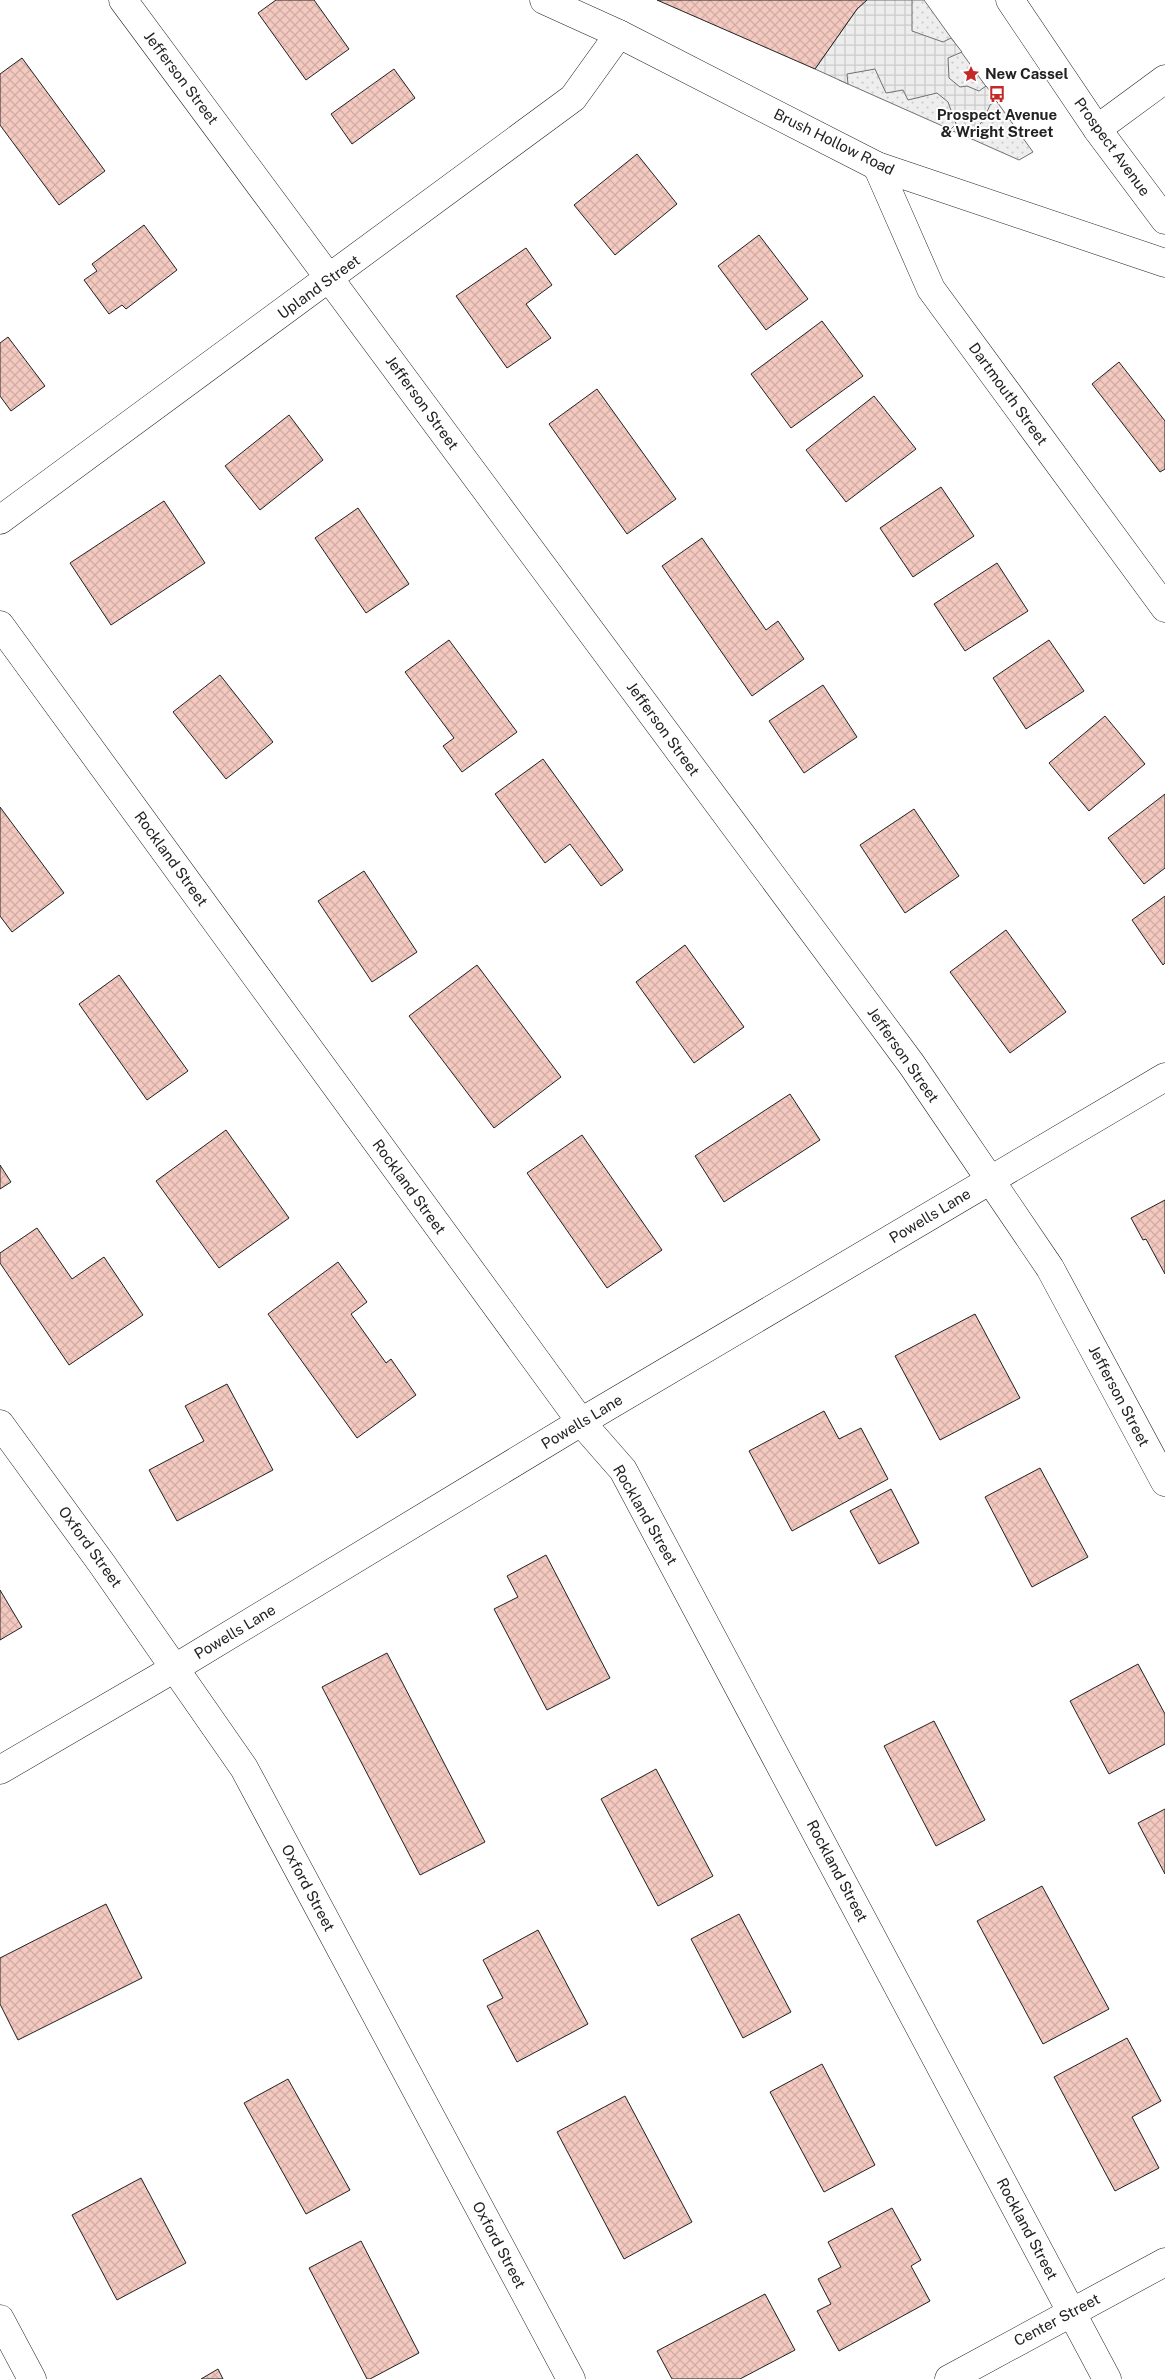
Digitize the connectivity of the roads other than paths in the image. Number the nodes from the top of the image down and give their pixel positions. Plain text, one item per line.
1 (123, 0) edge
2 (544, 0) edge
3 (1010, 0) edge
4 (619, 34) junction
5 (1165, 79) edge
6 (1097, 129) junction
7 (877, 166) junction
8 (1165, 220) edge
9 (1165, 263) edge
10 (330, 278) junction
11 (0, 520) edge
12 (1165, 608) edge
13 (0, 625) edge
14 (1165, 1077) edge
15 (989, 1181) junction
16 (580, 1422) junction
17 (0, 1424) edge
18 (1165, 1482) edge
19 (175, 1668) junction
20 (0, 1770) edge
21 (1165, 2262) edge
22 (1071, 2313) junction
23 (0, 2319) edge
24 (32, 2379) edge
25 (570, 2379) edge
26 (949, 2379) edge
27 (1107, 2379) edge

1 - 10 street, Jefferson Street
2 - 4 street, Brush Hollow Road
3 - 6 street, Prospect Avenue
4 - 7 street, Brush Hollow Road
4 - 10 street, Upland Street
5 - 6 street
6 - 8 street, Prospect Avenue
7 - 9 street, Brush Hollow Road
7 - 12 street, Dartmouth Street
10 - 11 street, Upland Street
10 - 15 street, Jefferson Street
13 - 16 street, Rockland Street
14 - 15 street, Powells Lane
15 - 16 street, Powells Lane
15 - 18 street, Jefferson Street
16 - 19 street, Powells Lane
16 - 22 street, Rockland Street
17 - 19 street, Oxford Street
19 - 20 street, Powells Lane
19 - 25 street, Oxford Street
21 - 22 street, Center Street
22 - 26 street, Center Street
22 - 27 street, Rockland Street
23 - 24 street

